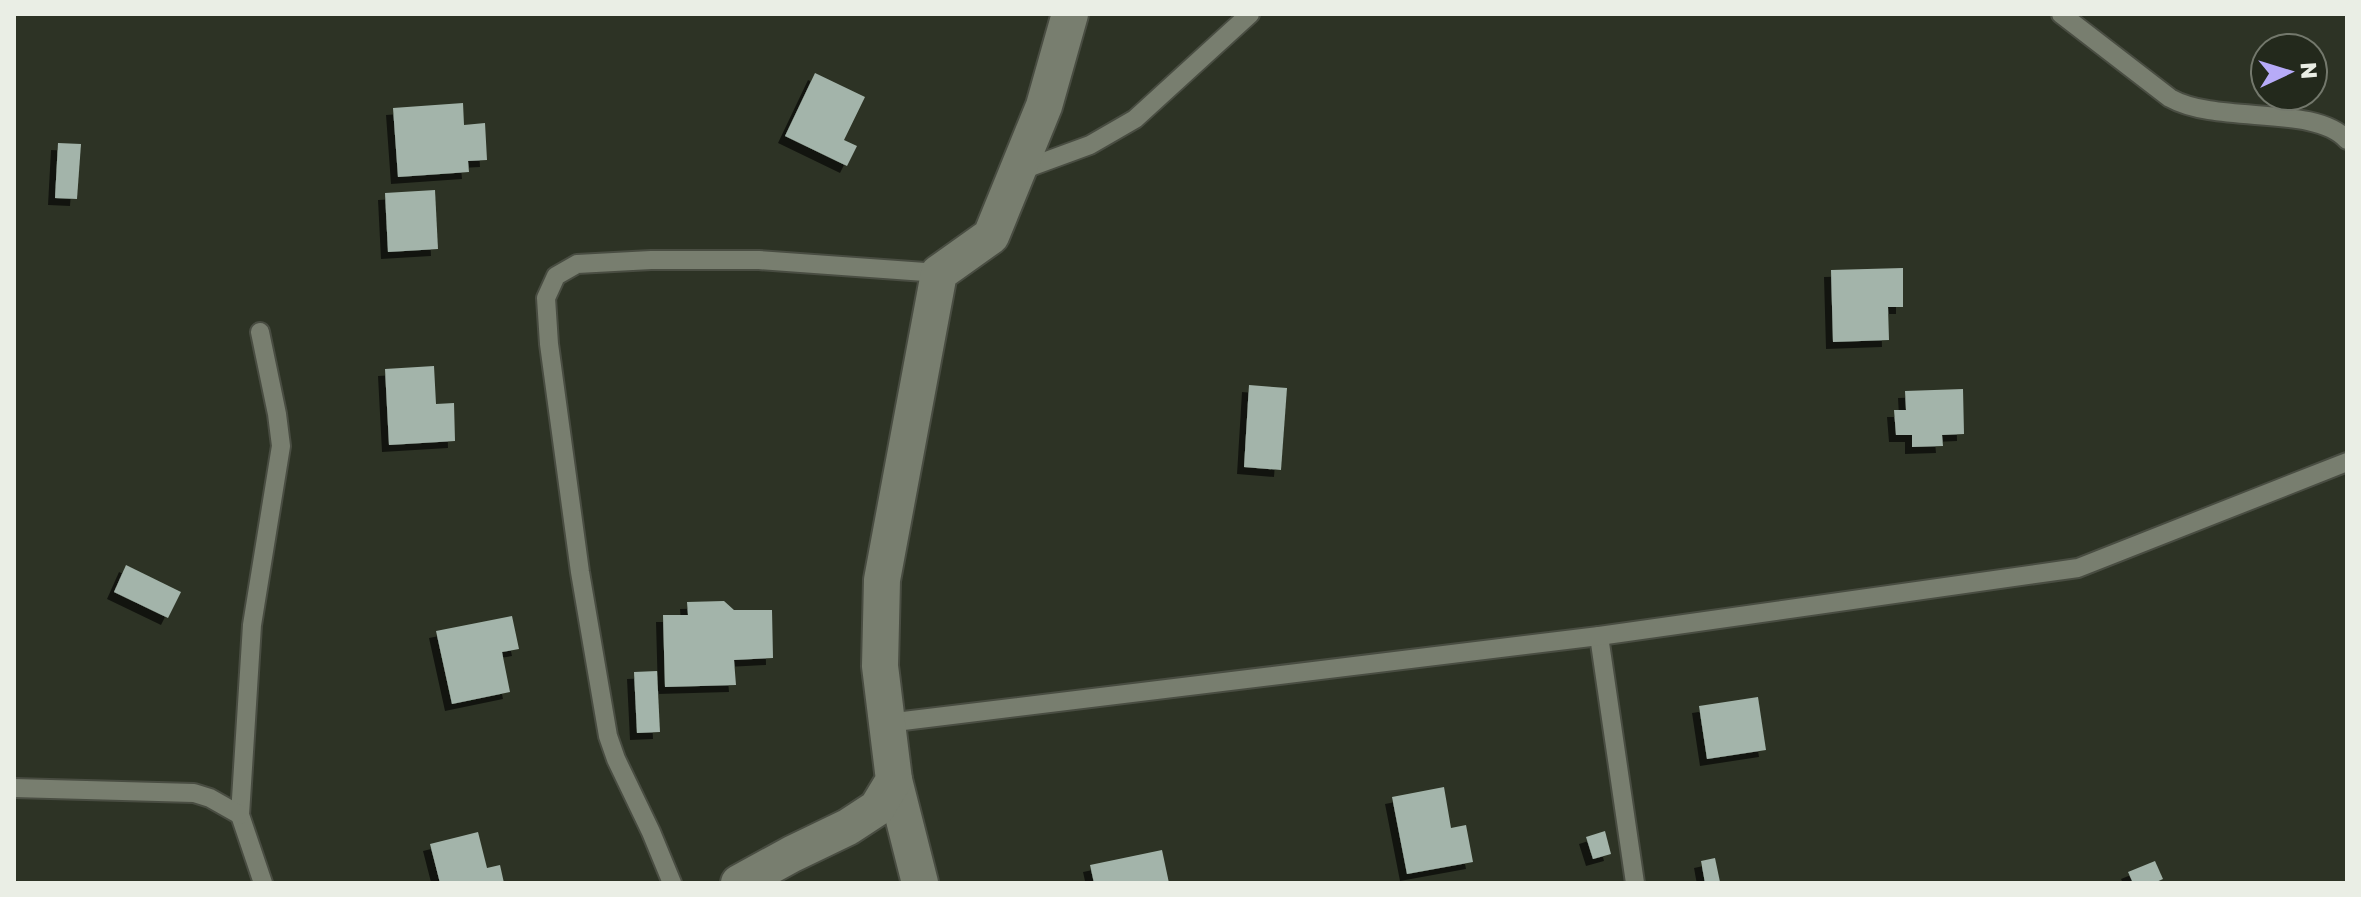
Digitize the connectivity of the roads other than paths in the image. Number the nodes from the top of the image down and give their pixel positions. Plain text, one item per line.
1 (1070, 14) edge
2 (2061, 14) edge
3 (1240, 17) edge
4 (2347, 140) edge
5 (1019, 171) junction
6 (939, 273) junction
7 (260, 332) dead end
8 (2347, 462) edge
9 (1599, 636) junction
10 (887, 723) junction
11 (894, 780) junction
12 (14, 788) edge
13 (240, 815) junction
14 (263, 883) edge
15 (672, 883) edge
16 (739, 883) edge
17 (920, 883) edge
18 (1635, 883) edge

1 - 5 street
2 - 4 lane
3 - 5 lane
5 - 6 street
6 - 10 street
6 - 15 lane
7 - 13 lane
8 - 9 lane
9 - 10 lane
9 - 18 lane
10 - 11 street
11 - 16 street
11 - 17 street
12 - 13 lane
13 - 14 lane

